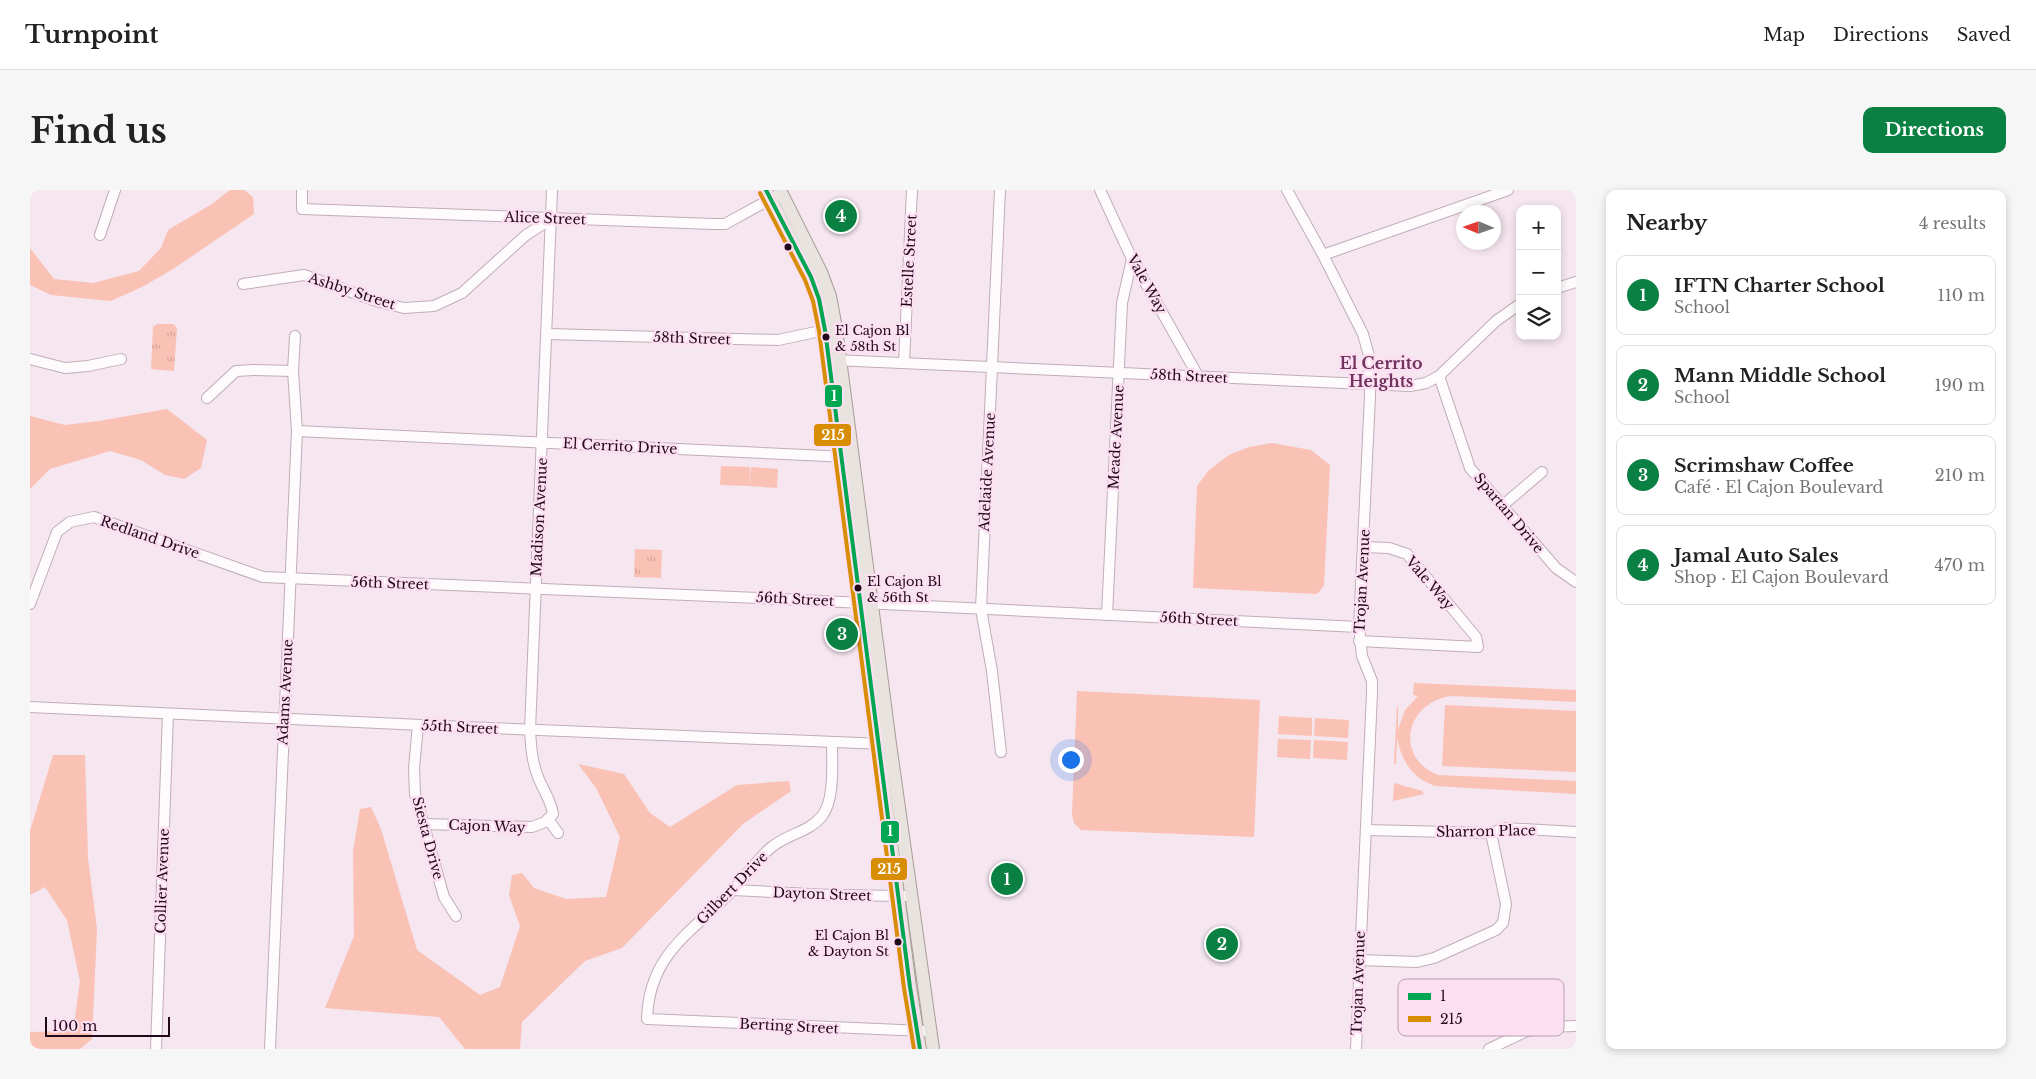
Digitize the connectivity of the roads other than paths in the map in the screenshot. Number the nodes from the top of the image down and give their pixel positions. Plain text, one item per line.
1 (115, 190) edge
2 (302, 190) edge
3 (552, 190) edge
4 (912, 190) edge
5 (1000, 190) edge
6 (1100, 190) edge
7 (1287, 190) edge
8 (1508, 190) edge
9 (775, 193) edge
10 (551, 219) junction
11 (100, 235) dead end
12 (1323, 255) junction
13 (1132, 259) junction
14 (1576, 282) edge
15 (243, 284) dead end
16 (1561, 287) edge
17 (1516, 307) edge
18 (830, 329) junction
19 (547, 334) junction
20 (295, 336) dead end
21 (30, 359) edge
22 (121, 360) dead end
23 (835, 360) junction
24 (904, 363) junction
25 (992, 367) junction
26 (293, 372) junction
27 (1119, 373) junction
28 (1198, 376) junction
29 (1440, 376) junction
30 (1370, 384) junction
31 (207, 398) dead end
32 (296, 431) junction
33 (543, 442) junction
34 (848, 457) junction
35 (1542, 472) dead end
36 (1502, 506) junction
37 (1363, 547) junction
38 (290, 579) junction
39 (1576, 582) edge
40 (536, 588) junction
41 (866, 603) junction
42 (30, 604) edge
43 (981, 609) junction
44 (1107, 615) junction
45 (1359, 627) junction
46 (1359, 641) junction
47 (30, 707) edge
48 (168, 714) junction
49 (284, 719) junction
50 (418, 725) junction
51 (530, 730) junction
52 (832, 742) junction
53 (885, 744) junction
54 (1001, 752) dead end
55 (548, 819) junction
56 (423, 824) junction
57 (1366, 830) junction
58 (1576, 832) edge
59 (1491, 833) junction
60 (558, 834) dead end
61 (732, 890) junction
62 (905, 896) junction
63 (456, 916) dead end
64 (1359, 960) junction
65 (647, 1019) joint
66 (924, 1031) junction
67 (1517, 1036) edge
68 (156, 1049) edge
69 (270, 1049) edge
70 (920, 1049) edge
71 (933, 1049) edge
72 (1356, 1049) edge
73 (1490, 1049) edge

1 - 11 street
2 - 10 street, Alice Street
3 - 10 street, Madison Avenue
4 - 24 street, Estelle Street
5 - 25 street, Adelaide Avenue
6 - 13 street, Vale Way
7 - 12 street, Trojan Avenue
8 - 12 street
9 - 10 street, Alice Street
9 - 18 main road
10 - 15 street, Ashby Street
10 - 19 street, Madison Avenue
12 - 30 street, Trojan Avenue
13 - 27 street, Meade Avenue
13 - 28 street, Vale Way
14 - 16 street
17 - 29 street, 58th Street
18 - 19 street, 58th Street
18 - 23 main road
19 - 33 street, Madison Avenue
20 - 26 street, Adams Avenue
21 - 22 street
23 - 24 street, 58th Street
23 - 34 main road
24 - 25 street, 58th Street
25 - 27 street, 58th Street
25 - 43 street, Adelaide Avenue
26 - 31 street
26 - 32 street, Adams Avenue
27 - 28 street, 58th Street
27 - 44 street, Meade Avenue
28 - 30 street, 58th Street
29 - 30 street, 58th Street
29 - 36 street, Spartan Drive
30 - 37 street, Trojan Avenue
32 - 33 street, El Cerrito Drive
32 - 38 street, Adams Avenue
33 - 34 street, El Cerrito Drive
33 - 40 street, Madison Avenue
34 - 41 main road
35 - 36 street
36 - 39 street, Spartan Drive
37 - 45 street, Trojan Avenue
37 - 46 street, Vale Way
38 - 40 street, 56th Street
38 - 42 street, Redland Drive
38 - 49 street, Adams Avenue
40 - 41 street, 56th Street
40 - 51 street, Madison Avenue
41 - 43 street, 56th Street
41 - 53 main road
43 - 44 street, 56th Street
43 - 54 street, Adelaide Avenue
44 - 45 street, 56th Street
45 - 46 street, Trojan Avenue
46 - 57 street, Trojan Avenue
47 - 48 street, 55th Street
48 - 49 street, 55th Street
48 - 68 street, Collier Avenue
49 - 50 street, 55th Street
49 - 69 street, Adams Avenue
50 - 51 street, 55th Street
50 - 56 street, Siesta Drive
51 - 52 street, 55th Street
51 - 55 street, Madison Avenue
52 - 53 street, 55th Street
52 - 61 street, Gilbert Drive
53 - 62 main road
55 - 56 street, Cajon Way
55 - 60 street
56 - 63 street, Siesta Drive
57 - 59 street, Sharron Place
57 - 64 street, Trojan Avenue
58 - 59 street, Sharron Place
59 - 64 street
61 - 62 street, Dayton Street
61 - 65 street, Gilbert Drive
62 - 66 main road
64 - 72 street, Trojan Avenue
65 - 66 street, Berting Street
66 - 70 main road
66 - 71 main road
67 - 73 street

